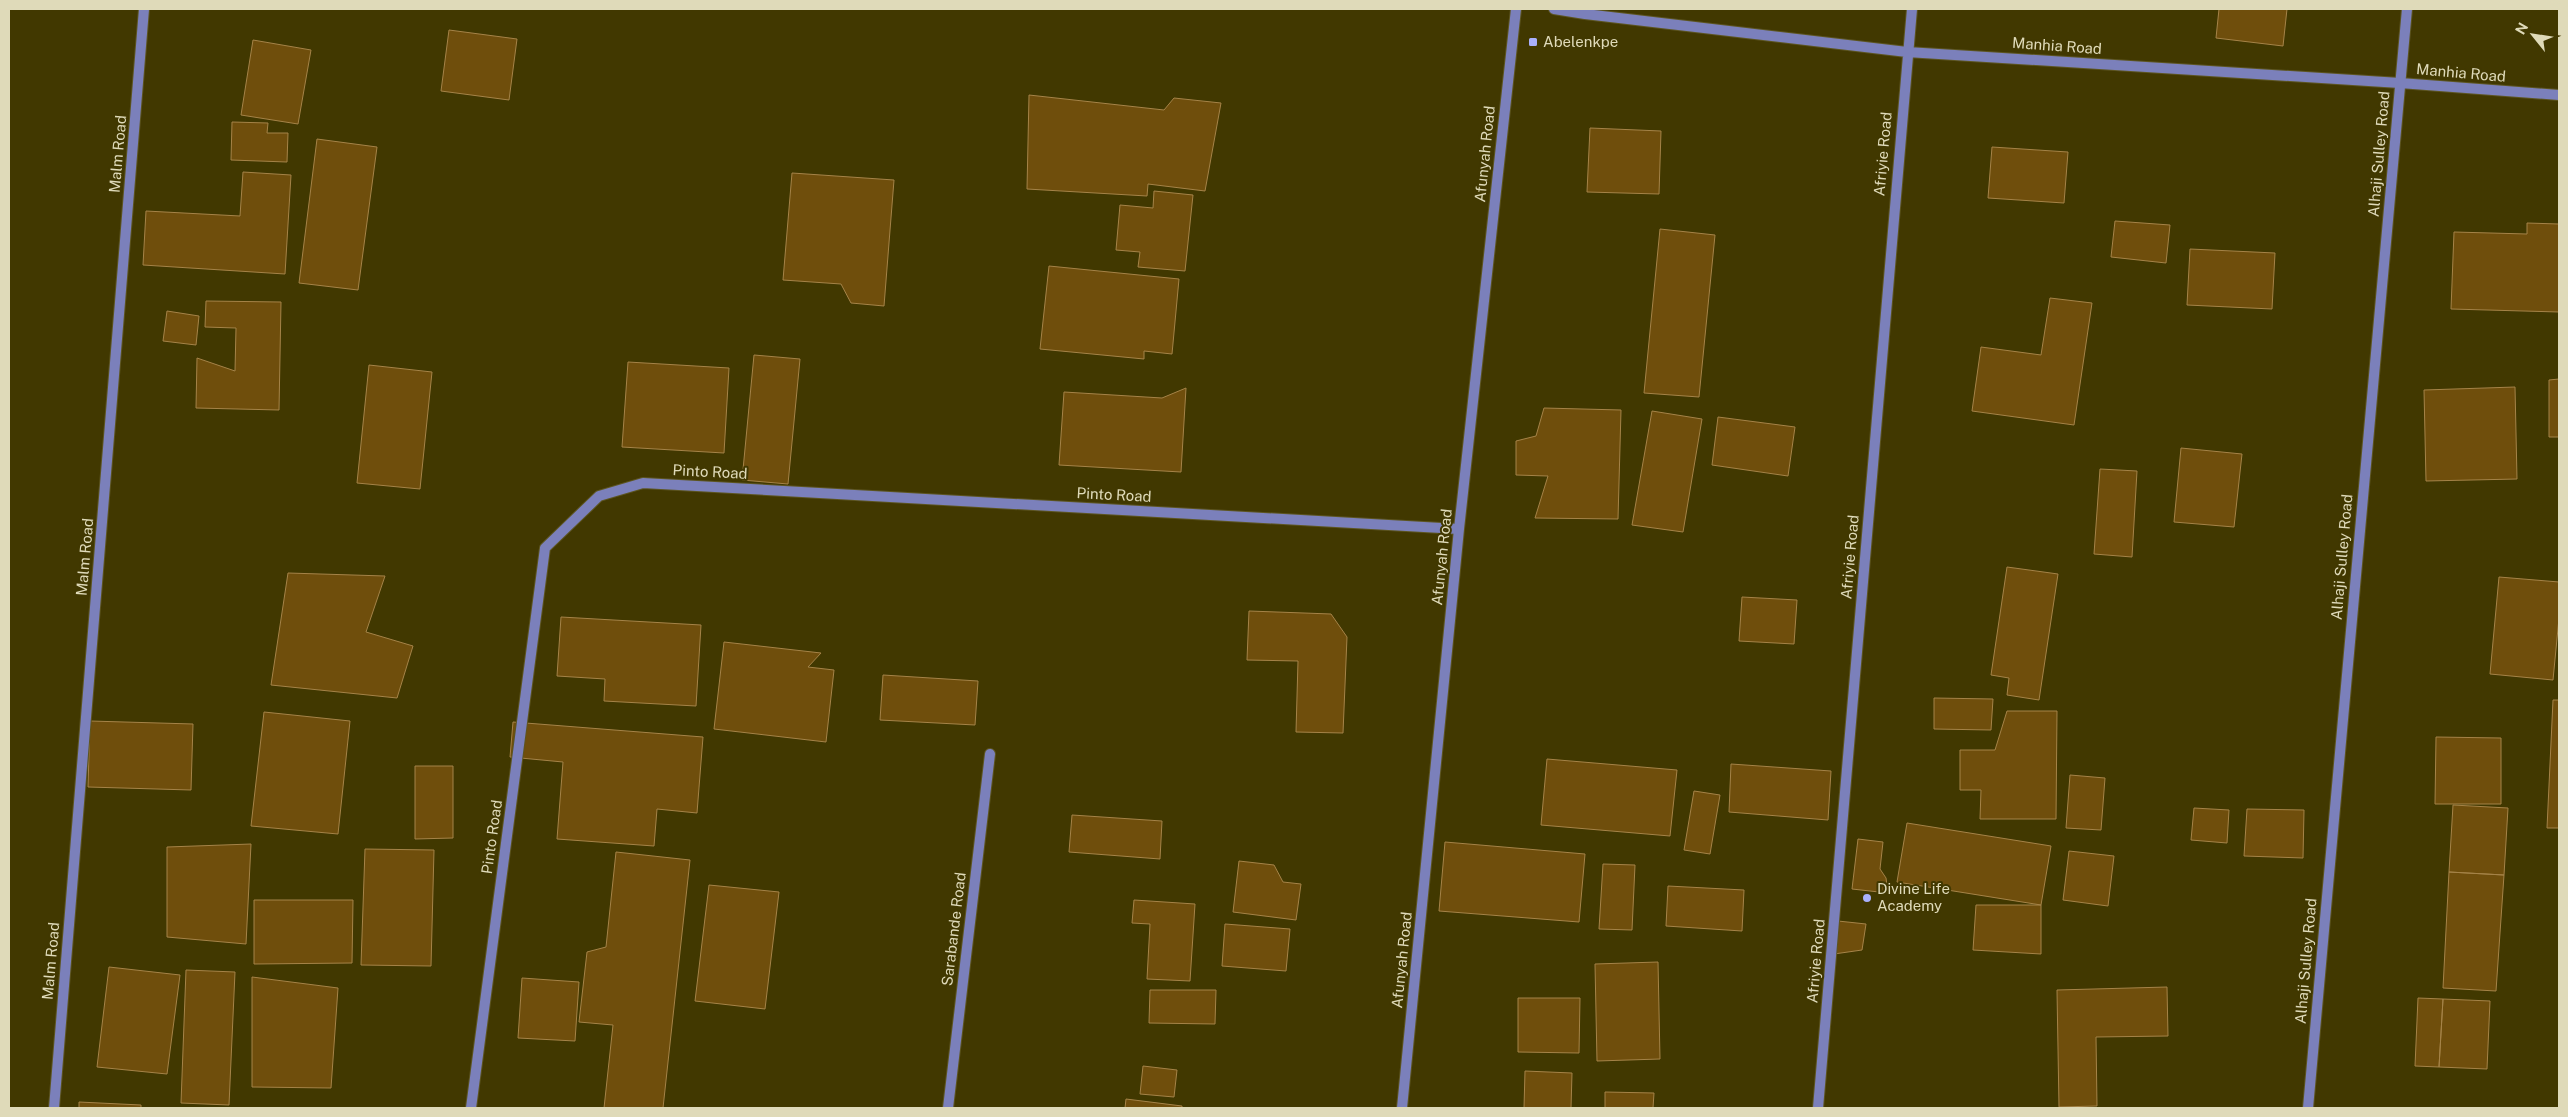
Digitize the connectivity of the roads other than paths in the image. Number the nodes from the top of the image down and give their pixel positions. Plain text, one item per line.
1 (144, 9) edge
2 (1516, 9) edge
3 (1554, 9) edge
4 (1912, 9) edge
5 (2407, 9) edge
6 (1907, 52) junction
7 (2400, 83) junction
8 (2559, 96) edge
9 (1459, 529) junction
10 (990, 754) dead end
11 (54, 1108) edge
12 (471, 1108) edge
13 (948, 1108) edge
14 (1402, 1108) edge
15 (1818, 1108) edge
16 (2308, 1108) edge

1 - 11 street, Malm Road
2 - 9 street, Afunyah Road
3 - 6 street, Manhia Road
4 - 6 street, Afriyie Road
5 - 7 street, Alhaji Sulley Road
6 - 7 street, Manhia Road
6 - 15 street, Afriyie Road
7 - 8 street, Manhia Road
7 - 16 street, Alhaji Sulley Road
9 - 12 street, Pinto Road
9 - 14 street, Afunyah Road
10 - 13 street, Sarabande Road

